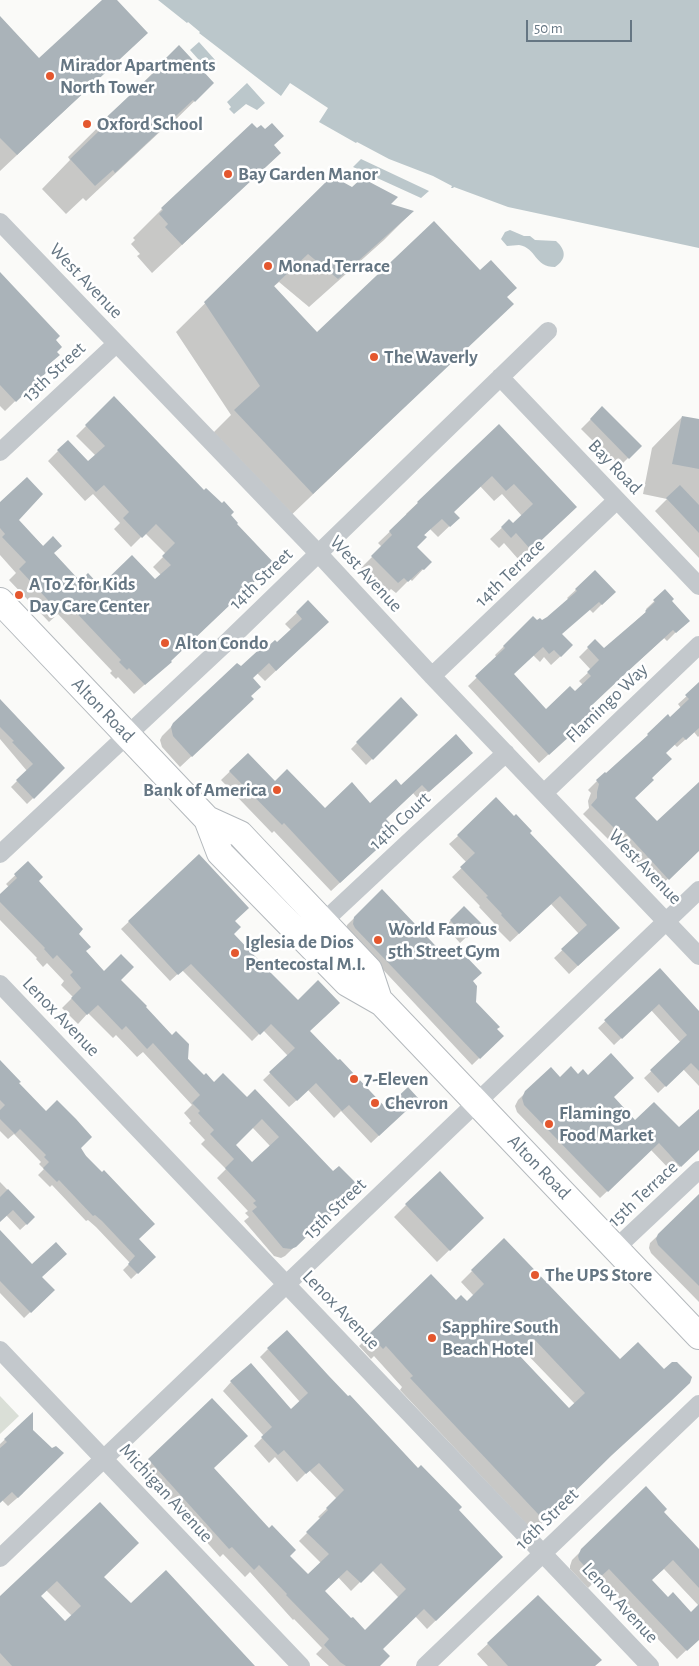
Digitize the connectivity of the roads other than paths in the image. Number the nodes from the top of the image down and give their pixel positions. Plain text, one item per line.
1 (0, 222) edge
2 (548, 331) dead end
3 (116, 344) junction
4 (500, 377) junction
5 (0, 452) edge
6 (617, 500) junction
7 (318, 553) junction
8 (699, 586) edge
9 (0, 601) edge
10 (699, 645) edge
11 (432, 676) junction
12 (127, 735) junction
13 (506, 753) junction
14 (544, 793) junction
15 (207, 819) junction
16 (0, 854) edge
17 (235, 867) junction
18 (699, 890) edge
19 (666, 921) junction
20 (323, 922) junction
21 (315, 949) junction
22 (699, 956) edge
23 (366, 967) junction
24 (0, 984) edge
25 (379, 1000) junction
26 (477, 1102) junction
27 (699, 1170) edge
28 (616, 1248) junction
29 (288, 1284) junction
30 (699, 1336) edge
31 (0, 1350) edge
32 (699, 1404) edge
33 (104, 1458) junction
34 (543, 1552) junction
35 (0, 1558) edge
36 (301, 1666) edge
37 (425, 1666) edge
38 (650, 1666) edge

1 - 3 street, West Avenue
2 - 4 street, 14th Street
3 - 5 street, 13th Street
3 - 7 street, West Avenue
4 - 6 street, Bay Road
4 - 7 street, 14th Street
6 - 8 street, Bay Road
6 - 11 street, 14th Terrace
7 - 11 street, West Avenue
7 - 12 street, 14th Street
9 - 12 highway, Alton Road
10 - 14 street, Flamingo Way
11 - 13 street, West Avenue
12 - 15 highway, Alton Road
12 - 16 street, 14th Street
13 - 14 street, West Avenue
13 - 20 street, 14th Court
14 - 19 street, West Avenue
15 - 17 highway, Alton Road
15 - 20 highway, Alton Road
17 - 20 highway
17 - 21 highway, Alton Road
18 - 19 street, 15th Street
19 - 22 street, West Avenue
19 - 26 street, 15th Street
20 - 23 highway, Alton Road
21 - 23 highway
21 - 25 highway, Alton Road
23 - 25 highway, Alton Road
24 - 29 street, Lenox Avenue
25 - 26 highway, Alton Road
26 - 28 highway, Alton Road
26 - 29 street, 15th Street
27 - 28 street, 15th Terrace
28 - 30 highway, Alton Road
29 - 33 street, 15th Street
29 - 34 street, Lenox Avenue
31 - 33 street, Michigan Avenue
32 - 34 street, 16th Street
33 - 35 street, 15th Street
33 - 36 street, Michigan Avenue
34 - 37 street, 16th Street
34 - 38 street, Lenox Avenue

